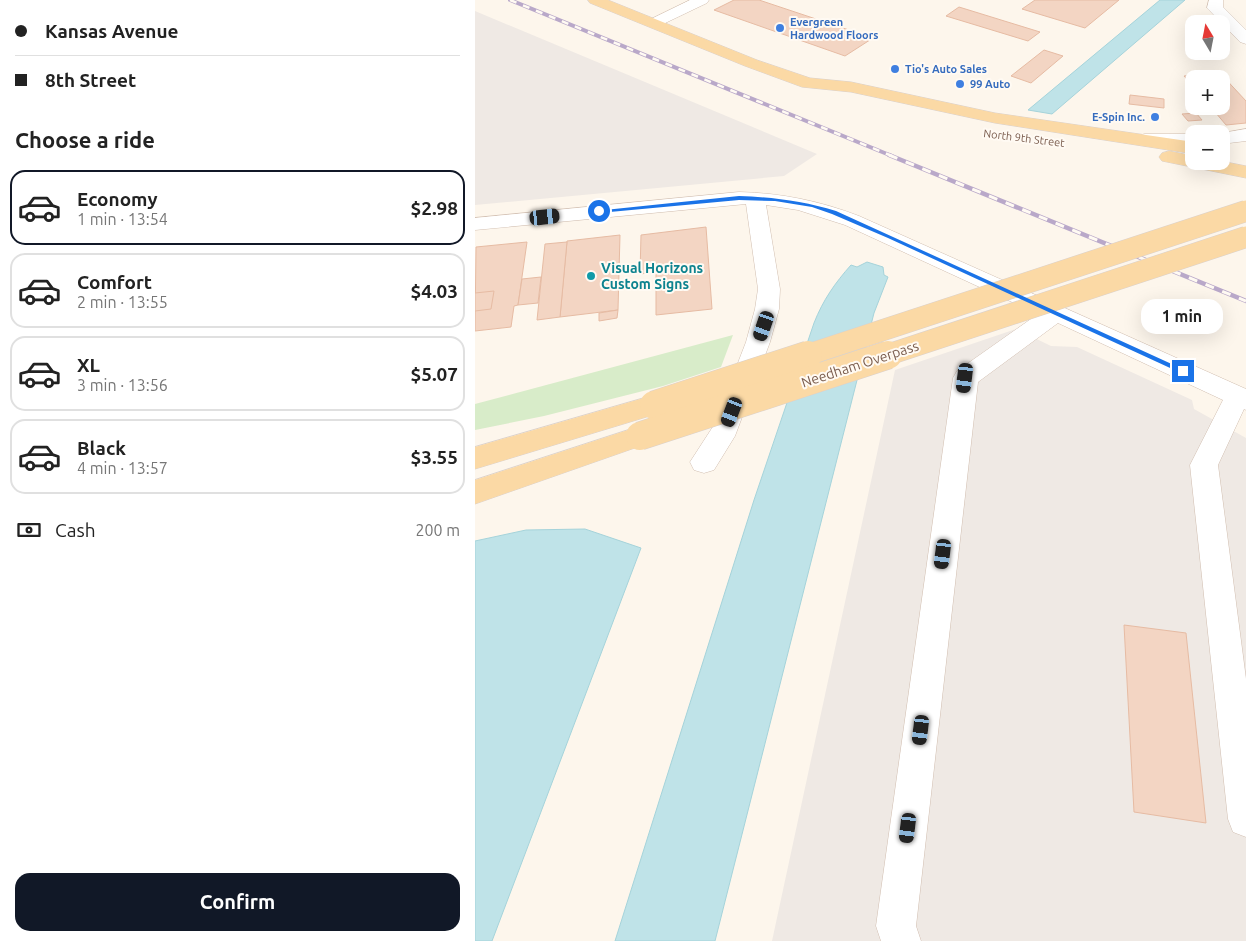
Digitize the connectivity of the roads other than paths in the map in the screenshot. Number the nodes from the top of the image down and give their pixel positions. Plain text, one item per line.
1 (595, 0) edge
2 (702, 0) edge
3 (1216, 0) edge
4 (654, 23) junction
5 (1246, 38) edge
6 (809, 83) junction
7 (884, 112) dead end
8 (978, 132) dead end
9 (1246, 136) edge
10 (1230, 137) edge
11 (1144, 140) junction
12 (1185, 140) edge
13 (1185, 147) edge
14 (1230, 157) edge
15 (1246, 161) edge
16 (1246, 172) edge
17 (755, 198) junction
18 (1246, 211) edge
19 (475, 224) edge
20 (1246, 237) edge
21 (1056, 313) junction
22 (1242, 398) edge
23 (475, 442) edge
24 (523, 444) junction
25 (475, 458) edge
26 (703, 462) dead end
27 (475, 492) edge
28 (1246, 819) edge
29 (901, 941) edge

1 - 4 main road, North 9th Street
2 - 4 street
3 - 5 street
4 - 6 main road, North 9th Street
6 - 7 main road, North 9th Street
6 - 11 main road, North 9th Street
8 - 16 main road, North 9th Street
9 - 10 street
11 - 12 street
11 - 13 main road, North 9th Street
14 - 15 main road
17 - 19 street
17 - 21 street
17 - 26 street
18 - 24 main road, Needham Overpass, bridge
20 - 27 main road, Needham Overpass, bridge
21 - 22 street
21 - 29 street
22 - 28 street
23 - 24 main road
24 - 25 main road, Needham Overpass

